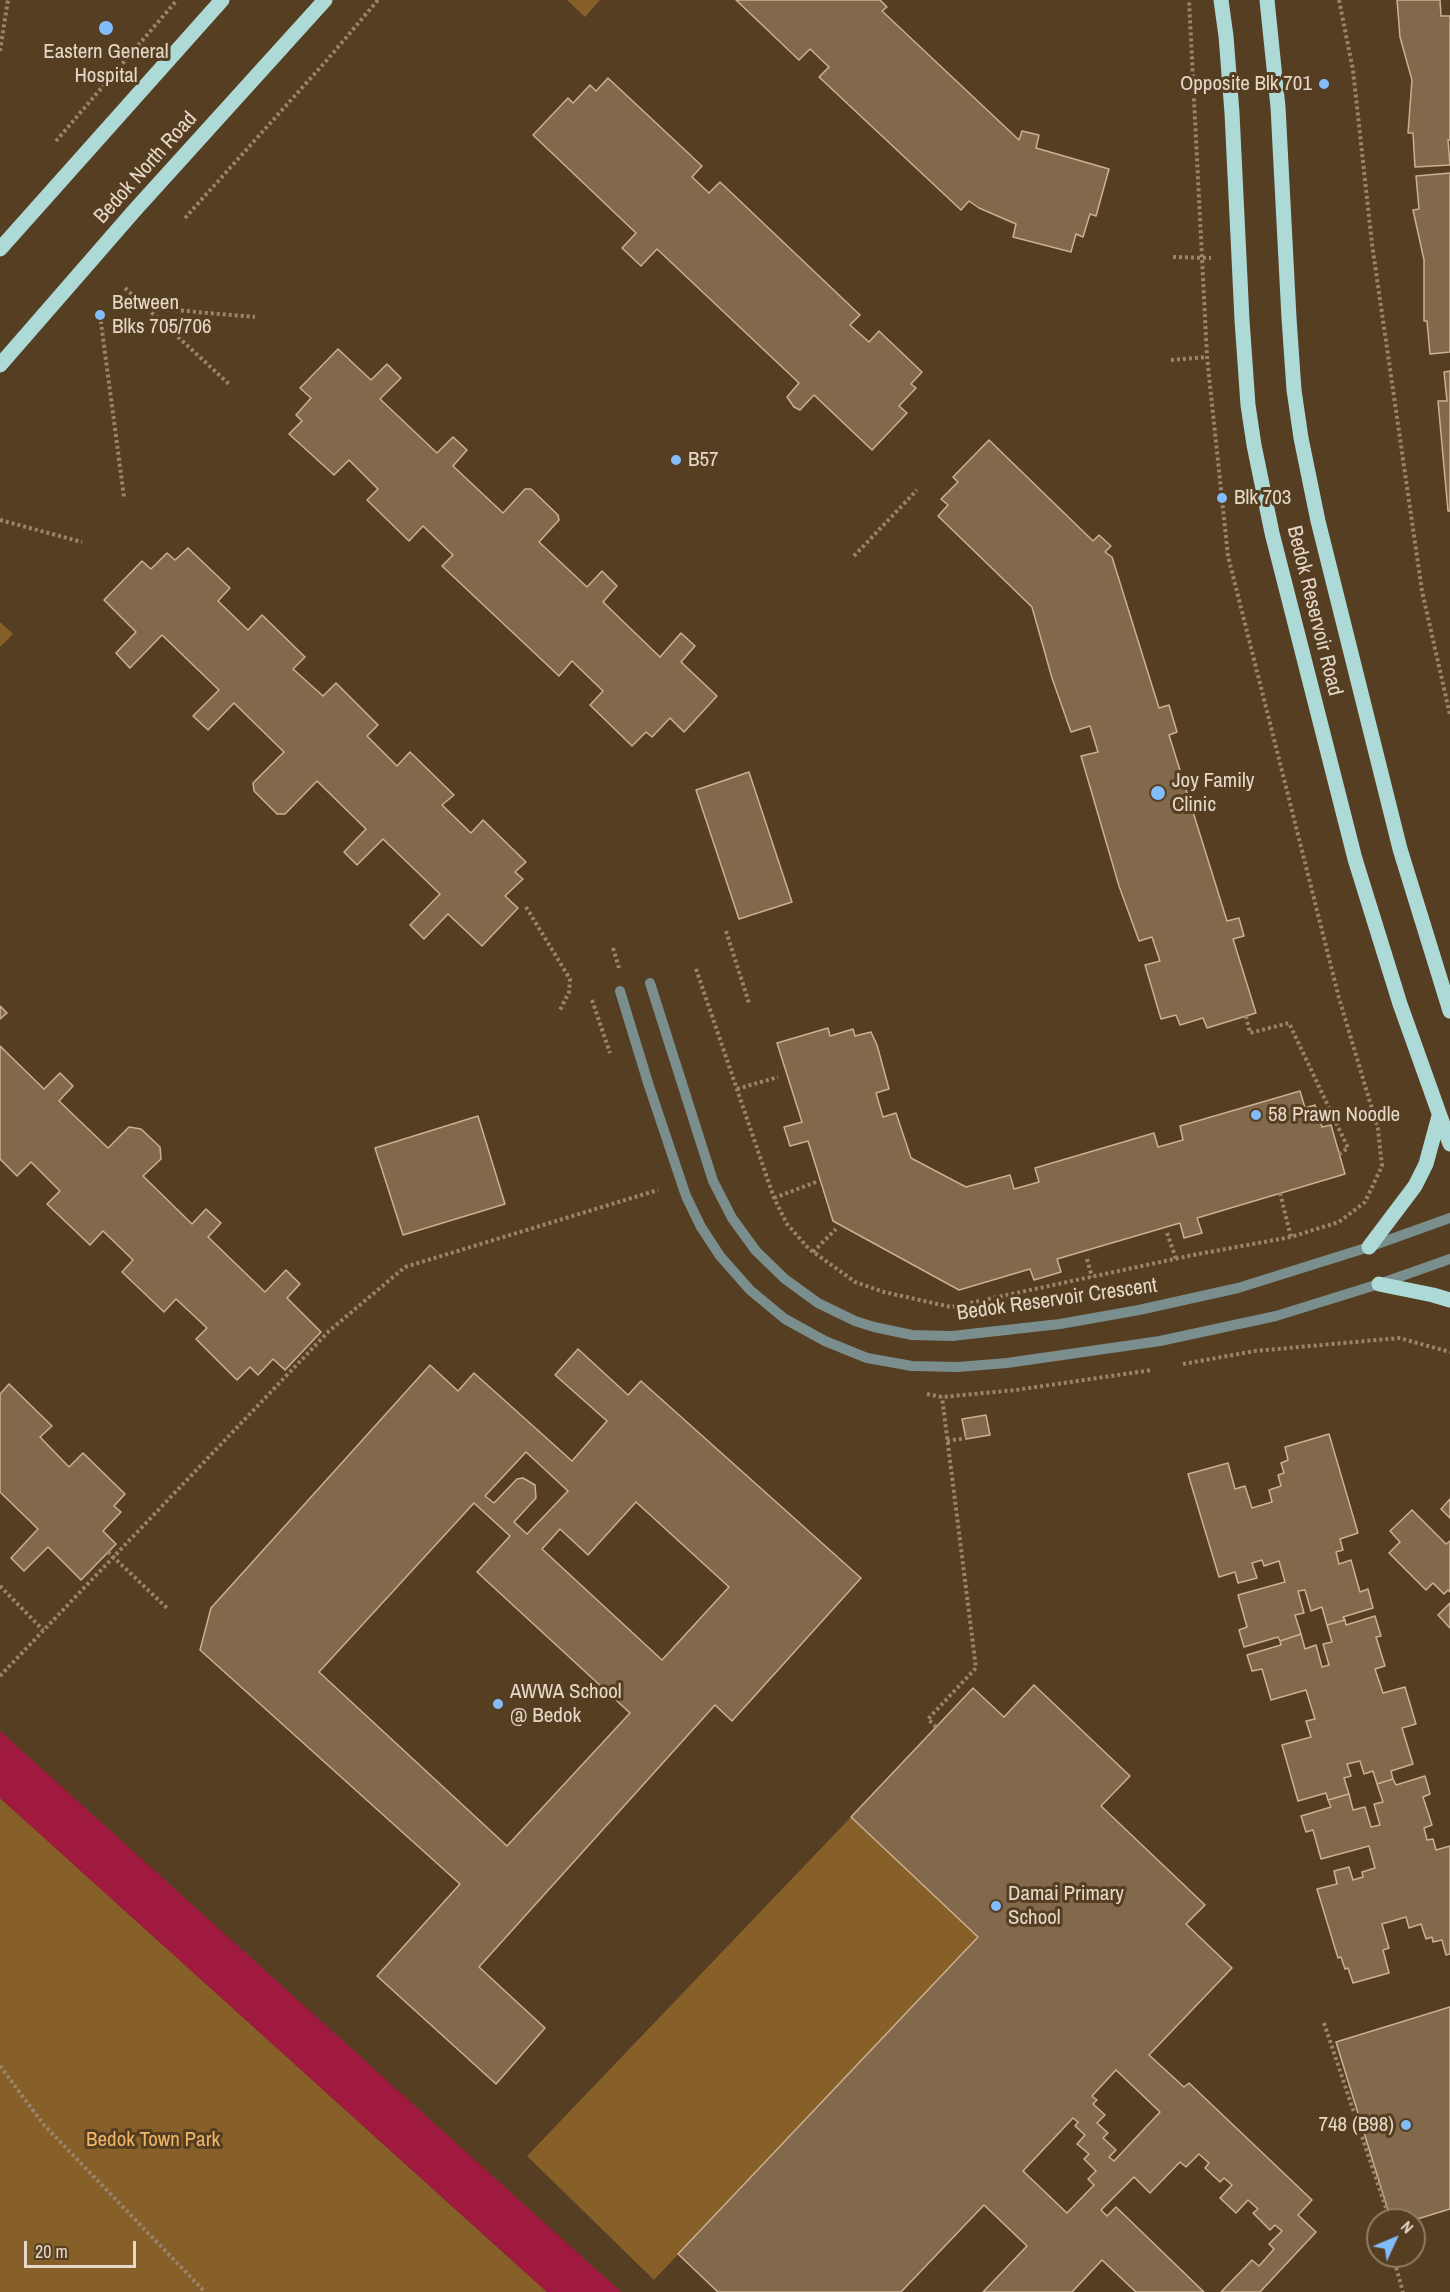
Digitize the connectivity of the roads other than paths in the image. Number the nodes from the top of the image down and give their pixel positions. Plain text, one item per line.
1 (222, 0) edge
2 (325, 0) edge
3 (1221, 0) edge
4 (1267, 0) edge
5 (0, 249) edge
6 (0, 365) edge
7 (650, 983) dead end
8 (621, 992) dead end
9 (1450, 1011) edge
10 (1439, 1116) junction
11 (1450, 1144) edge
12 (1450, 1218) edge
13 (1369, 1247) junction
14 (1450, 1259) edge
15 (1379, 1284) junction
16 (1450, 1300) edge

1 - 5 main road
2 - 6 main road, Bedok North Road
3 - 10 main road, Bedok Reservoir Road
4 - 9 main road, Bedok Reservoir Road
7 - 13 street, Bedok Reservoir Crescent
8 - 15 street
10 - 11 main road, Bedok Reservoir Road
10 - 13 main road
12 - 13 street, Bedok Reservoir Crescent
14 - 15 street
15 - 16 main road

